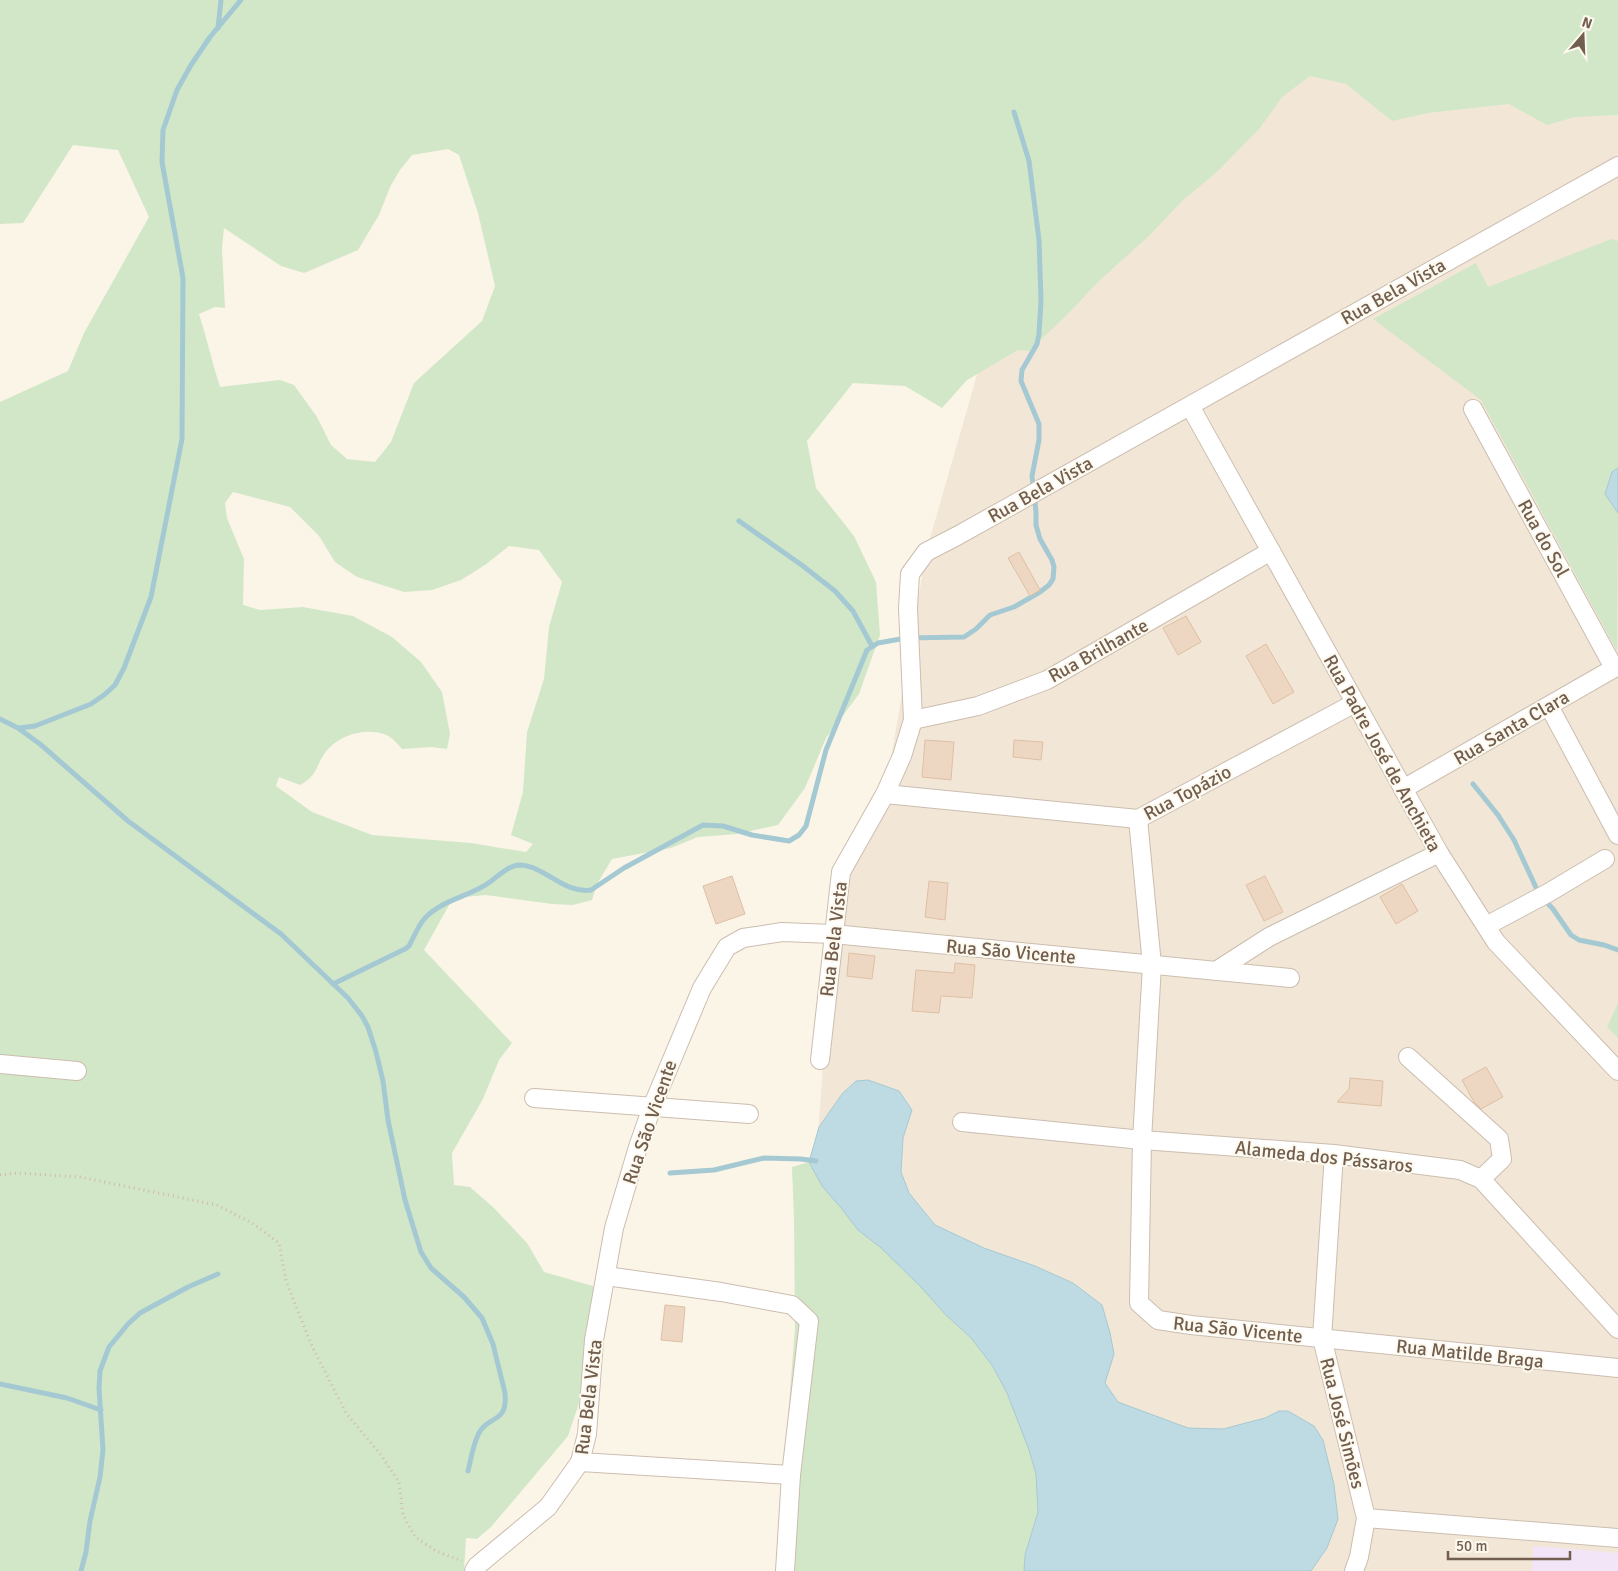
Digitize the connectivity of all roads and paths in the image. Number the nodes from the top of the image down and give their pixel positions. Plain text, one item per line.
1 (1618, 166) edge
2 (1190, 406) junction
3 (1473, 409) dead end
4 (1271, 551) junction
5 (1616, 667) edge
6 (1355, 703) junction
7 (1549, 706) junction
8 (913, 720) junction
9 (1404, 789) junction
10 (885, 794) junction
11 (1138, 819) junction
12 (1618, 835) edge
13 (1439, 853) junction
14 (1605, 859) dead end
15 (1486, 926) junction
16 (833, 934) junction
17 (1152, 965) junction
18 (1216, 971) junction
19 (1290, 978) dead end
20 (1408, 1057) dead end
21 (820, 1060) dead end
22 (0, 1064) edge
23 (77, 1071) dead end
24 (1618, 1071) edge
25 (534, 1098) dead end
26 (652, 1107) junction
27 (749, 1114) dead end
28 (962, 1122) dead end
29 (1142, 1140) junction
30 (1334, 1154) junction
31 (0, 1175) edge
32 (1482, 1179) junction
33 (606, 1276) junction
34 (1618, 1328) edge
35 (1322, 1338) junction
36 (1618, 1368) edge
37 (580, 1462) junction
38 (791, 1475) junction
39 (1366, 1518) junction
40 (1618, 1538) edge
41 (476, 1568) edge
42 (785, 1571) edge
43 (1354, 1571) edge

1 - 2 street, Rua Bela Vista
2 - 4 street, Rua Padre José de Anchieta
2 - 8 street, Rua Bela Vista
3 - 5 street, Rua do Sol
4 - 6 street, Rua Padre José de Anchieta
4 - 8 street, Rua Brilhante
5 - 7 street, Rua Santa Clara
6 - 9 street, Rua Padre José de Anchieta
6 - 11 street, Rua Topázio
7 - 9 street, Rua Santa Clara
7 - 12 street
8 - 10 street, Rua Bela Vista
9 - 13 street, Rua Padre José de Anchieta
10 - 11 street, Rua Topázio
10 - 16 street, Rua Bela Vista
11 - 17 street, Rua São Vicente
13 - 15 street, Rua Padre José de Anchieta
13 - 18 street
14 - 15 street
15 - 24 street, Rua Padre José de Anchieta
16 - 17 street, Rua São Vicente
16 - 21 street, Rua Bela Vista
16 - 26 street, Rua São Vicente
17 - 18 street, Rua São Vicente
17 - 29 street, Rua São Vicente
18 - 19 street, Rua São Vicente
20 - 32 street
22 - 23 street
25 - 26 street
26 - 27 street
26 - 33 street, Rua São Vicente
28 - 29 street, Alameda dos Pássaros
29 - 30 street, Alameda dos Pássaros
29 - 35 street, Rua São Vicente
30 - 32 street, Alameda dos Pássaros
30 - 35 street, Rua José Simões
31 - 41 path
32 - 34 street, Alameda dos Pássaros
33 - 37 street, Rua Bela Vista
33 - 38 street
35 - 36 street, Rua Matilde Braga
35 - 39 street, Rua José Simões
37 - 38 street
37 - 41 street, Rua Bela Vista
38 - 42 street
39 - 40 street
39 - 43 street, Rua José Simões

